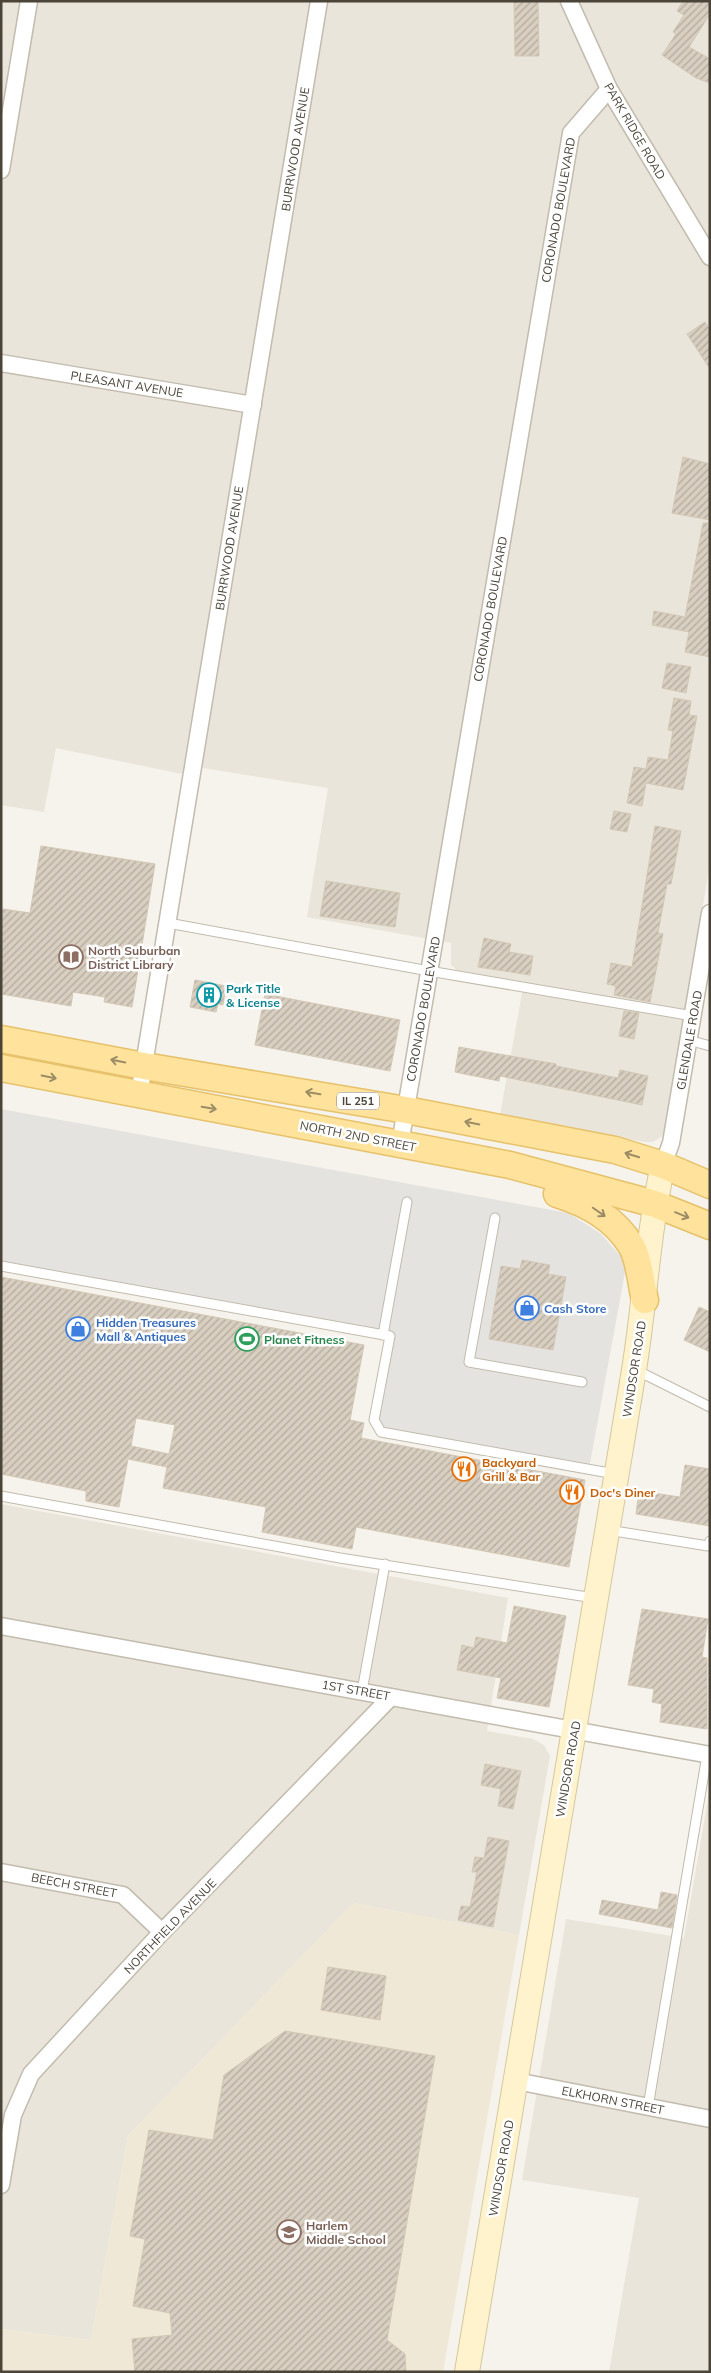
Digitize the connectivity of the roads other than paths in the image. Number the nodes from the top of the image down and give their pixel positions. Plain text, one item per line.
1 (29, 1) edge
2 (319, 1) edge
3 (570, 1) edge
4 (609, 89) junction
5 (1, 170) edge
6 (710, 257) edge
7 (1, 364) edge
8 (253, 405) junction
9 (710, 913) edge
10 (168, 923) junction
11 (429, 971) junction
12 (693, 1016) junction
13 (1, 1039) edge
14 (688, 1040) junction
15 (710, 1046) edge
16 (144, 1066) junction
17 (1, 1068) edge
18 (139, 1096) junction
19 (406, 1110) junction
20 (400, 1144) junction
21 (510, 1165) junction
22 (664, 1166) junction
23 (710, 1185) edge
24 (407, 1202) dead end
25 (655, 1204) junction
26 (495, 1218) dead end
27 (710, 1226) edge
28 (1, 1266) edge
29 (645, 1300) junction
30 (383, 1335) junction
31 (634, 1370) junction
32 (582, 1382) dead end
33 (710, 1407) edge
34 (617, 1475) junction
35 (1, 1496) edge
36 (608, 1530) junction
37 (710, 1540) edge
38 (385, 1564) junction
39 (597, 1598) junction
40 (1, 1626) edge
41 (362, 1691) junction
42 (391, 1697) junction
43 (575, 1731) junction
44 (709, 1755) edge
45 (1, 1872) edge
46 (162, 1932) junction
47 (516, 2081) junction
48 (648, 2107) junction
49 (7, 2114) edge
50 (710, 2119) edge
51 (1, 2185) edge
52 (467, 2372) edge

1 - 5 street
2 - 8 street, BURRWOOD AVENUE
3 - 4 street, PARK RIDGE ROAD
4 - 6 street, PARK RIDGE ROAD
4 - 11 street, CORONADO BOULEVARD
7 - 8 street, PLEASANT AVENUE
8 - 10 street, BURRWOOD AVENUE
9 - 12 street, GLENDALE ROAD
10 - 11 lane
10 - 16 street, BURRWOOD AVENUE
11 - 12 lane
11 - 19 street, CORONADO BOULEVARD
12 - 14 street, GLENDALE ROAD
16 -> 13 main road, IL 251
14 - 15 lane
14 - 22 street, GLENDALE ROAD
16 - 18 street, BURRWOOD AVENUE
19 -> 16 main road, IL 251
17 -> 18 main road, NORTH 2ND STREET
18 -> 20 main road, NORTH 2ND STREET
19 - 20 street, CORONADO BOULEVARD
22 -> 19 main road, IL 251
20 - 21 main road, NORTH 2ND STREET
21 - 25 main road, NORTH 2ND STREET
21 -> 29 main road
22 - 23 main road, IL 251
22 - 25 street, WINDSOR ROAD
24 - 30 lane
25 -> 27 main road, NORTH 2ND STREET
25 - 29 street, WINDSOR ROAD
26 - 32 lane
28 - 30 lane
29 - 31 street, WINDSOR ROAD
30 - 34 lane
31 - 33 lane
31 - 34 street, WINDSOR ROAD
34 - 36 street, WINDSOR ROAD
35 - 38 lane
36 - 37 lane
36 - 39 street, WINDSOR ROAD
38 - 39 lane
38 - 41 lane
39 - 43 street, WINDSOR ROAD
40 - 41 street, 1ST STREET
41 - 42 street, 1ST STREET
42 - 43 street, 1ST STREET
42 - 46 street, NORTHFIELD AVENUE
43 - 44 street, 1ST STREET
43 - 47 street, WINDSOR ROAD
44 - 48 lane
45 - 46 street, BEECH STREET
46 - 49 street, NORTHFIELD AVENUE
47 - 48 street, ELKHORN STREET
47 - 52 street, WINDSOR ROAD
48 - 50 street, ELKHORN STREET
49 - 51 street, NORTHFIELD AVENUE

